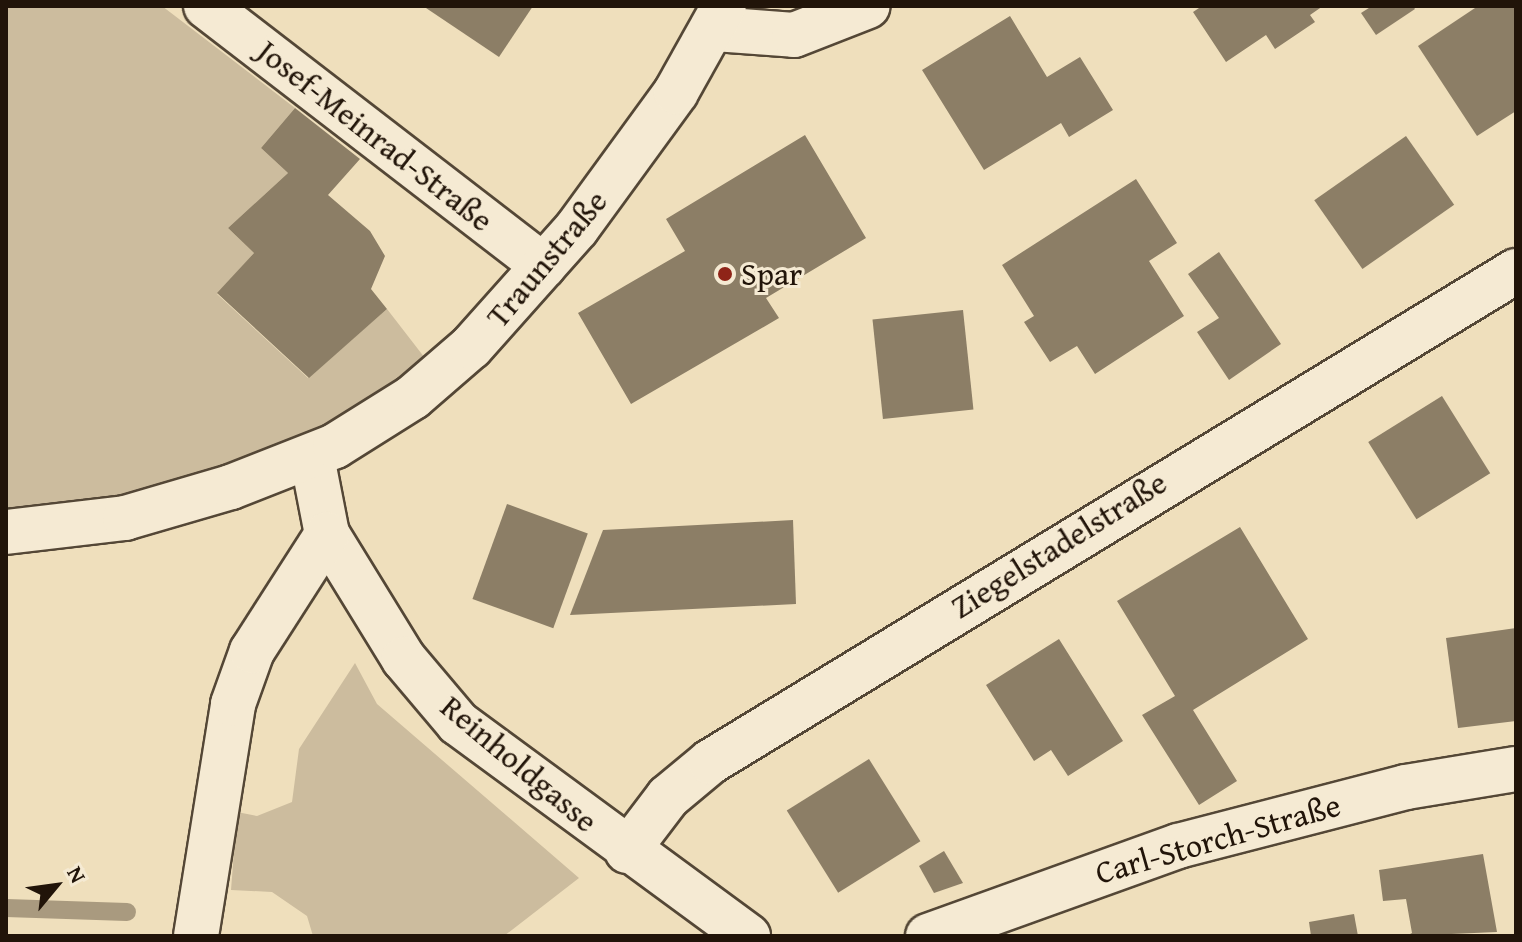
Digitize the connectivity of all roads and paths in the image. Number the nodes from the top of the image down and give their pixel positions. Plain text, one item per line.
1 (206, 6) edge
2 (868, 6) edge
3 (719, 17) edge
4 (544, 266) junction
5 (1516, 271) edge
6 (312, 457) junction
7 (6, 532) edge
8 (327, 534) junction
9 (1516, 769) edge
10 (627, 851) junction
11 (196, 936) edge
12 (748, 936) edge
13 (928, 936) edge

1 - 4 street, Josef-Meinrad-Straße
2 - 3 street
3 - 4 street, Traunstraße
4 - 6 street, Traunstraße
5 - 10 street, Ziegelstadelstraße
6 - 7 street, Traunstraße
6 - 8 street, Reinholdgasse
8 - 10 street, Reinholdgasse
8 - 11 street
9 - 13 street, Carl-Storch-Straße
10 - 12 street, Reinholdgasse

